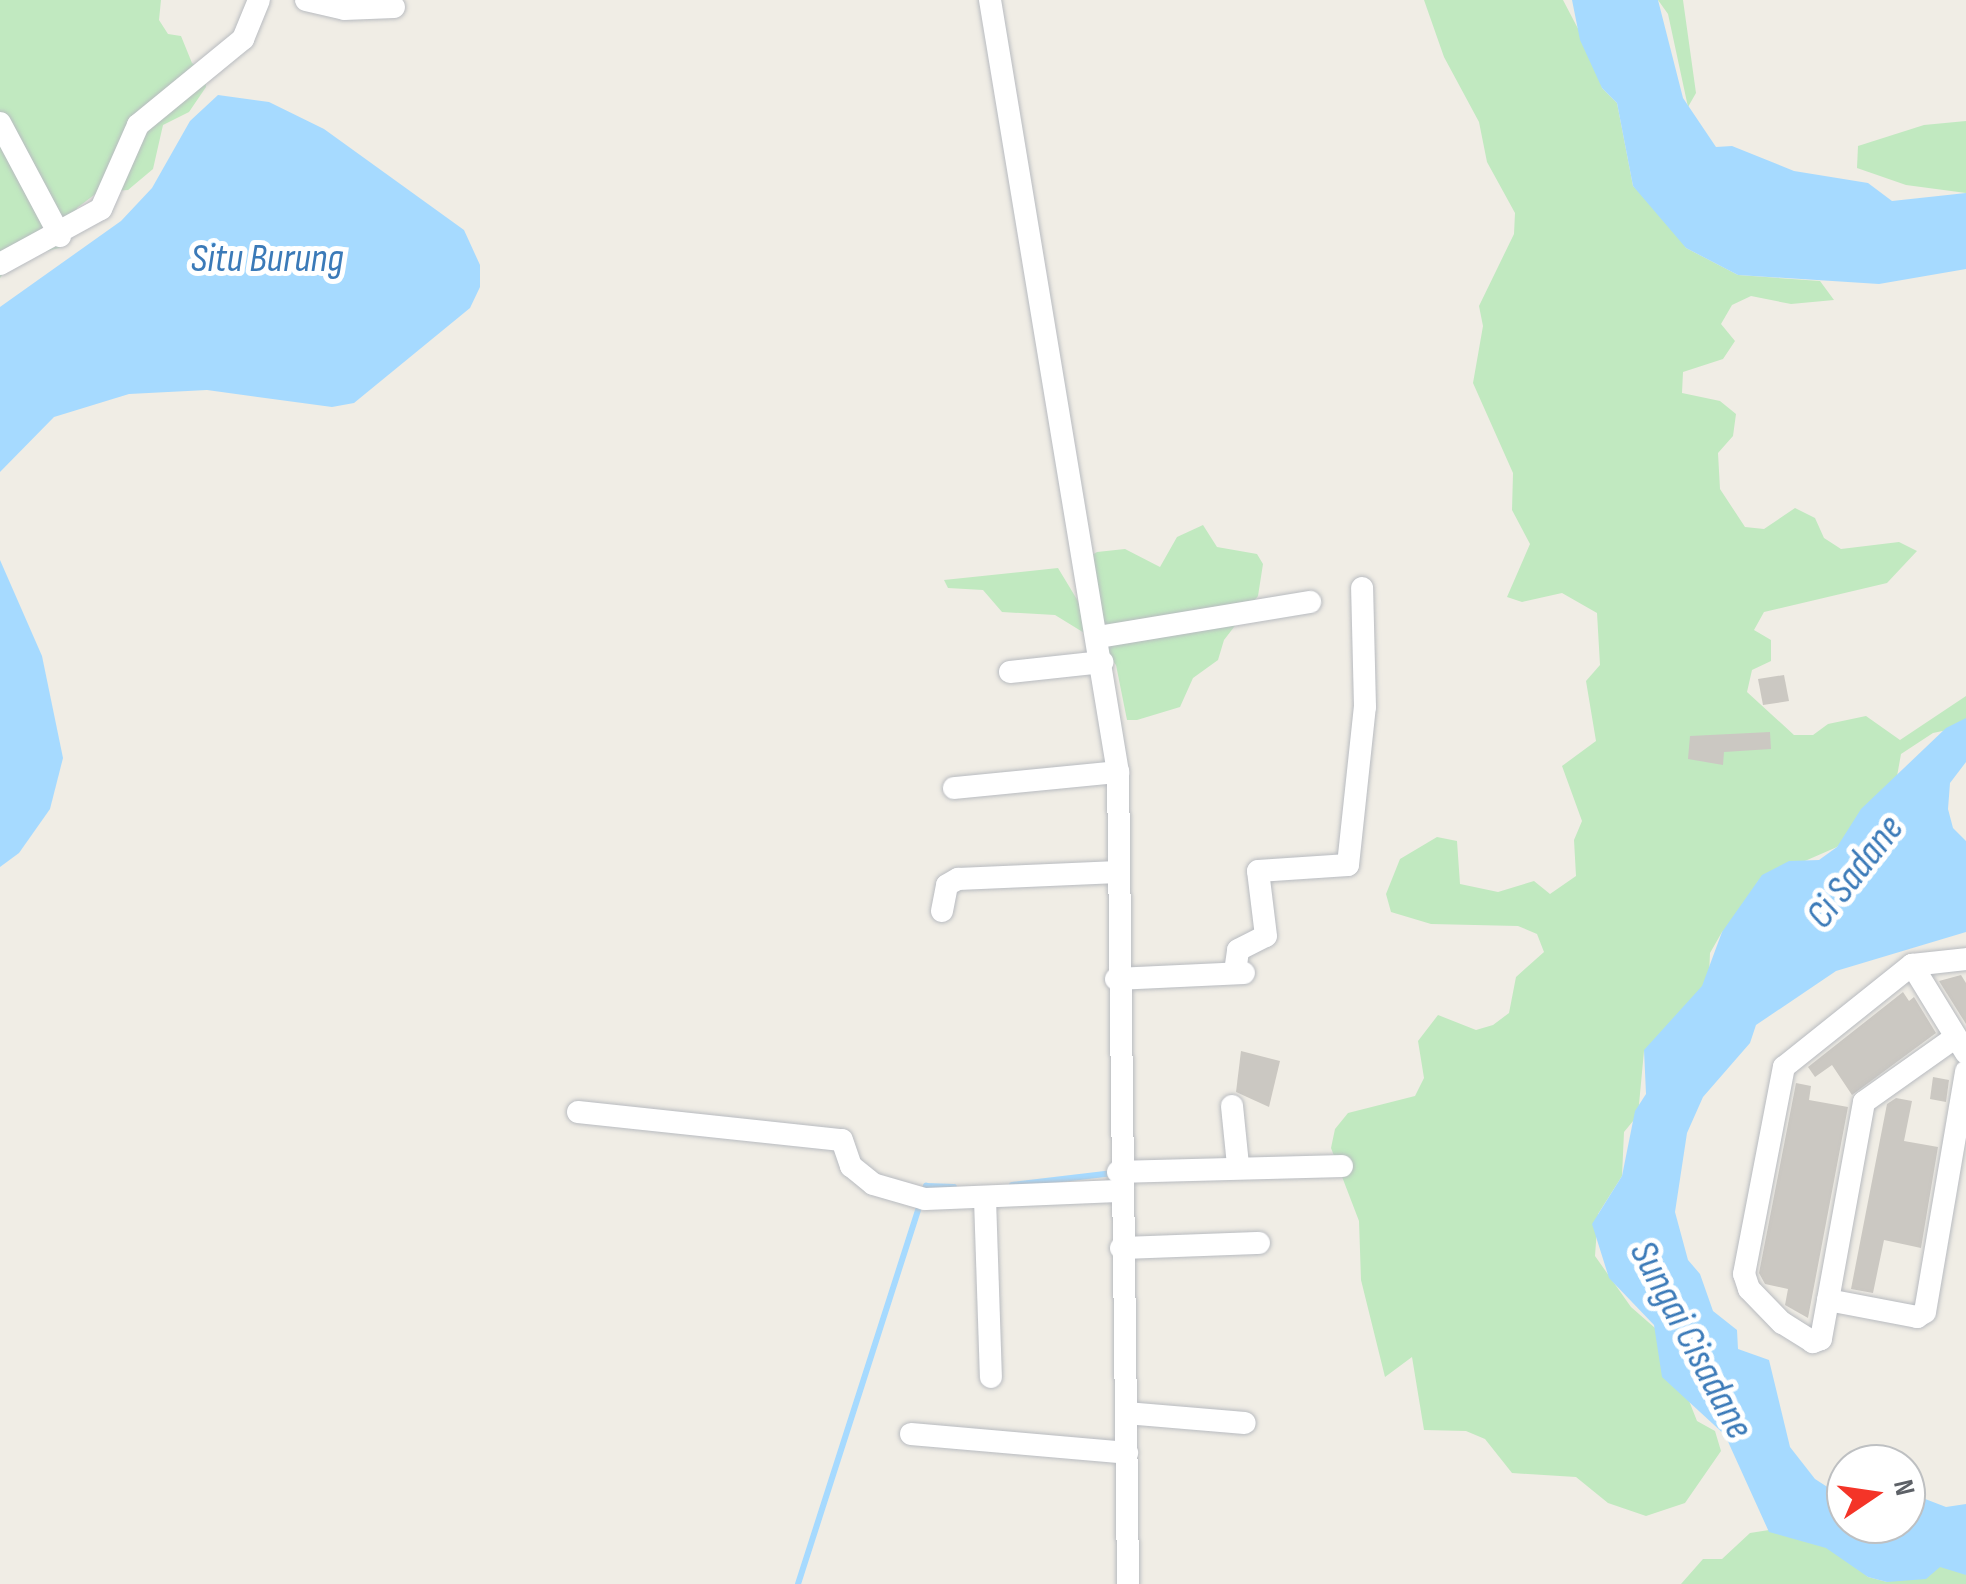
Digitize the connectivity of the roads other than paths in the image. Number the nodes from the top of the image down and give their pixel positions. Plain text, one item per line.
1 (259, 0) edge
2 (306, 0) edge
3 (990, 0) edge
4 (394, 6) dead end
5 (0, 123) edge
6 (60, 236) junction
7 (0, 264) edge
8 (1362, 588) dead end
9 (1310, 602) dead end
10 (1098, 636) junction
11 (1102, 662) junction
12 (1010, 672) dead end
13 (1118, 772) junction
14 (954, 788) dead end
15 (1118, 872) junction
16 (942, 911) dead end
17 (1966, 959) edge
18 (1912, 966) junction
19 (1116, 979) junction
20 (1959, 1046) edge
21 (1966, 1070) edge
22 (1232, 1106) dead end
23 (578, 1112) dead end
24 (1961, 1132) edge
25 (1238, 1165) junction
26 (1342, 1166) dead end
27 (1119, 1182) junction
28 (985, 1199) junction
29 (1259, 1244) dead end
30 (1121, 1248) junction
31 (1828, 1300) junction
32 (991, 1377) dead end
33 (1126, 1413) junction
34 (1245, 1423) dead end
35 (911, 1434) dead end
36 (1127, 1453) junction
37 (1128, 1584) edge

1 - 6 street
2 - 4 street
3 - 10 street
5 - 6 street
6 - 7 street
8 - 19 street
9 - 10 street
10 - 11 street
11 - 12 street
11 - 13 street
13 - 14 street
13 - 15 street
15 - 16 street
15 - 19 street
17 - 18 street
18 - 20 street
18 - 31 street
19 - 27 street
20 - 31 street
21 - 24 street
22 - 25 street
23 - 28 street
24 - 31 street
25 - 26 street
25 - 27 street
27 - 28 street
27 - 30 street
28 - 32 street
29 - 30 street
30 - 33 street
33 - 34 street
33 - 36 street
35 - 36 street
36 - 37 street

